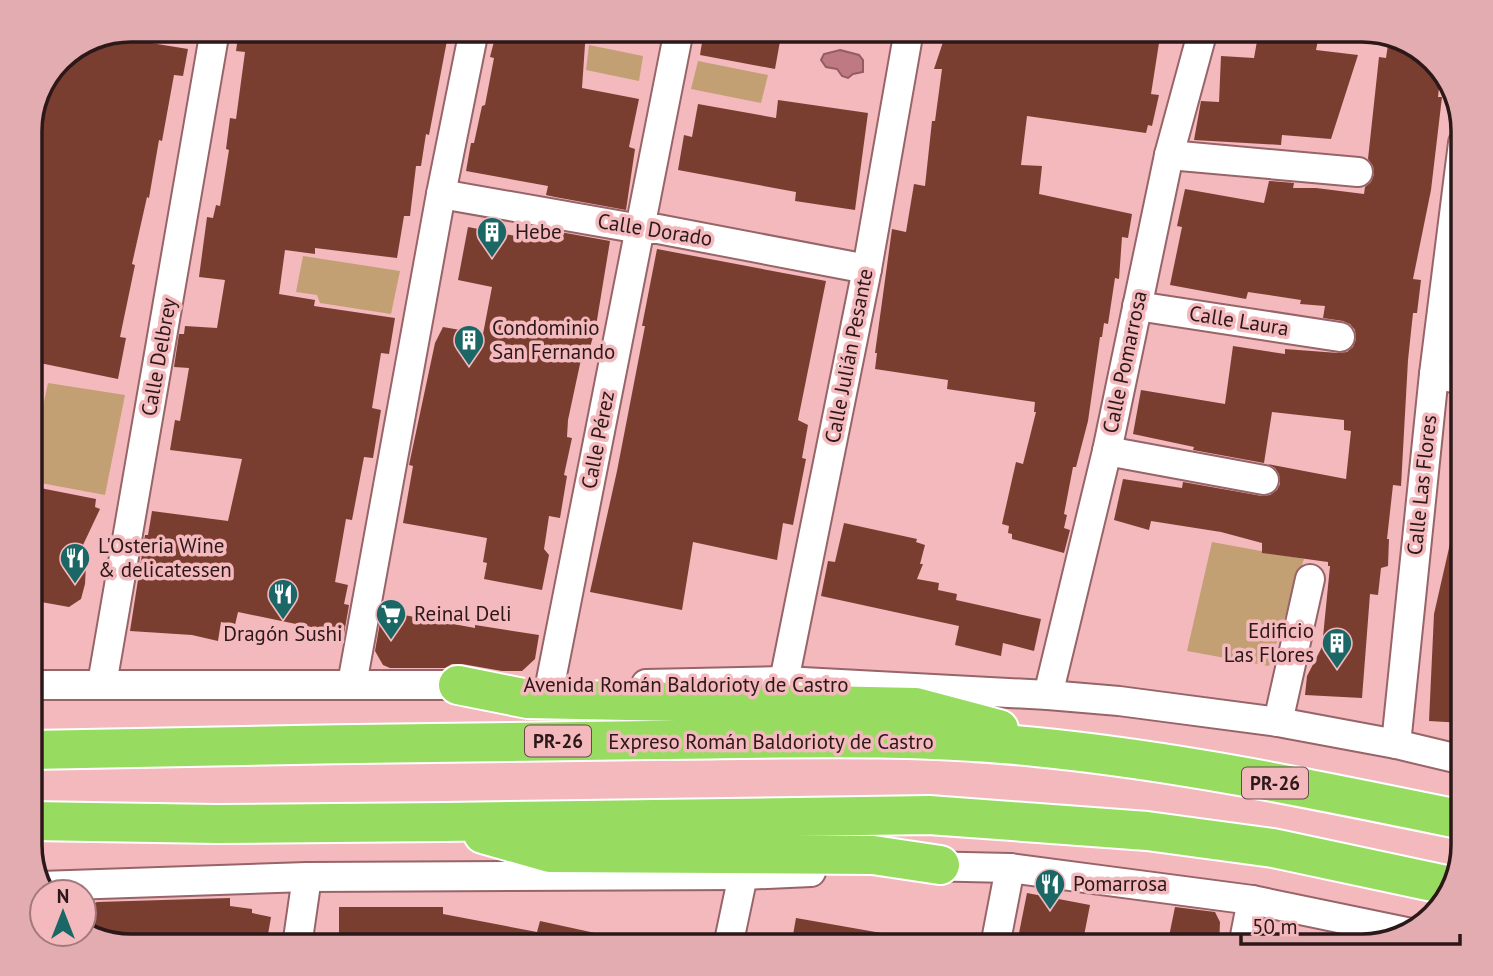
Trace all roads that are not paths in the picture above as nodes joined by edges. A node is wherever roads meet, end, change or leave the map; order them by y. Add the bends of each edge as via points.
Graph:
1 (213, 42) edge
2 (472, 42) edge
3 (678, 42) edge
4 (907, 42) edge
5 (1200, 42) edge
6 (1169, 155) junction
7 (1357, 172) dead end
8 (441, 194) junction
9 (640, 229) junction
10 (1451, 239) edge
11 (867, 269) junction
12 (1137, 306) junction
13 (1340, 337) dead end
14 (1434, 374) junction
15 (1451, 378) edge
16 (1107, 451) junction
17 (1264, 480) dead end
18 (1310, 579) dead end
19 (785, 681) junction
20 (102, 684) junction
21 (352, 684) junction
22 (42, 685) edge
23 (458, 685) junction
24 (550, 685) junction
25 (1048, 695) junction
26 (1278, 722) junction
27 (1396, 744) junction
28 (42, 751) edge
29 (1085, 753) junction
30 (1451, 757) edge
31 (1451, 818) edge
32 (42, 821) edge
33 (444, 822) junction
34 (940, 865) junction
35 (1010, 868) junction
36 (743, 875) junction
37 (307, 877) junction
38 (1441, 884) edge
39 (98, 886) edge
40 (1252, 900) junction
41 (1375, 932) edge
42 (299, 934) edge
43 (731, 934) edge
44 (997, 934) edge
45 (1245, 934) edge

1 - 20 street, Calle Delbrey
2 - 8 street
3 - 9 street, Calle Pérez
4 - 11 street, Calle Julián Pesante
5 - 6 street, Calle Pomarrosa
6 - 7 street
6 - 12 street, Calle Pomarrosa
8 - 9 street, Calle Dorado
8 - 21 street
9 - 11 street, Calle Dorado
9 - 24 street, Calle Pérez
10 - 14 street, Calle Las Flores
11 - 19 street, Calle Julián Pesante
12 - 13 street, Calle Laura
12 - 16 street, Calle Pomarrosa
14 - 15 street
14 - 27 street, Calle Las Flores
16 - 17 street
16 - 25 street, Calle Pomarrosa
18 - 26 street
19 - 24 street, Avenida Román Baldorioty de Castro
19 - 25 street, Avenida Román Baldorioty de Castro
20 - 21 street, Avenida Román Baldorioty de Castro
20 - 22 street, Avenida Román Baldorioty de Castro
21 - 23 street, Avenida Román Baldorioty de Castro
23 - 24 street, Avenida Román Baldorioty de Castro
23 - 29 highway via 528,698 916,707
25 - 26 street, Avenida Román Baldorioty de Castro
26 - 27 street, Avenida Román Baldorioty de Castro
27 - 30 street, Avenida Román Baldorioty de Castro
28 - 29 highway, Expreso Román Baldorioty de Castro / PR-26 via 879,739
29 - 31 highway, Expreso Román Baldorioty de Castro / PR-26 via 1202,769
32 - 33 highway
33 - 34 highway via 550,853 873,855
33 - 38 highway via 929,815 1146,831 1273,849
34 - 35 street
34 - 36 street
35 - 40 street
35 - 44 street
36 - 37 street
36 - 43 street
37 - 39 street
37 - 42 street
40 - 41 street
40 - 45 street

